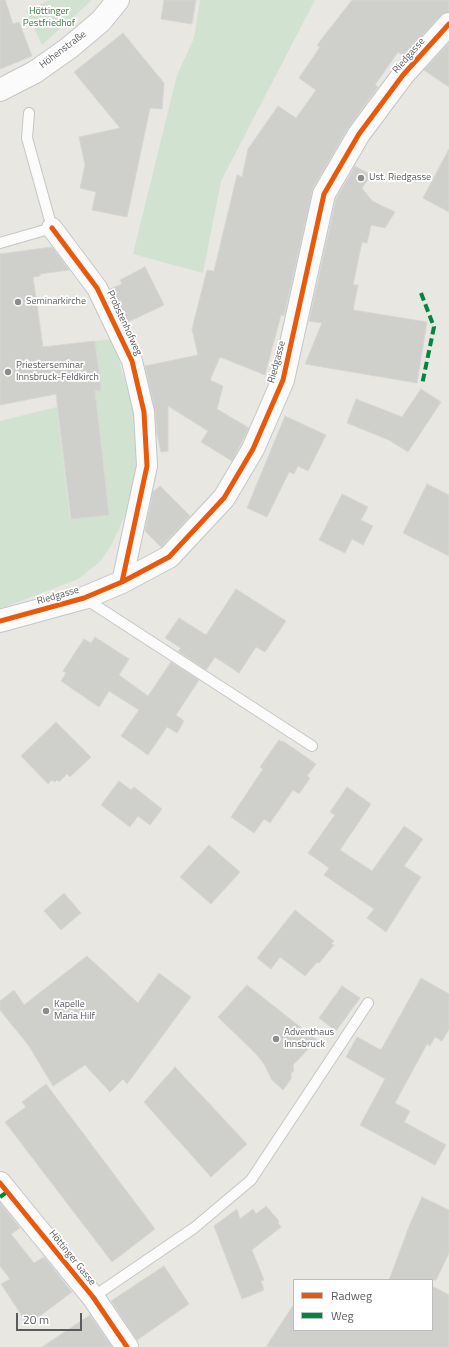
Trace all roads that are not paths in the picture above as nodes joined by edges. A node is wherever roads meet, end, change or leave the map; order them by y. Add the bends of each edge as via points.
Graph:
1 (118, 0) edge
2 (449, 24) edge
3 (0, 90) edge
4 (29, 113) dead end
5 (52, 228) junction
6 (0, 243) edge
7 (122, 582) junction
8 (84, 598) junction
9 (0, 621) edge
10 (312, 746) dead end
11 (368, 1003) dead end
12 (0, 1183) edge
13 (93, 1297) junction
14 (127, 1347) edge

1 - 3 street, Höhenstraße via 101,21 68,48 35,72
2 - 7 street, Riedgasse via 403,76 359,134 324,194 283,380 253,449 224,498 169,557
4 - 5 lane via 27,138
5 - 6 lane
5 - 7 street, Probstenhofweg via 97,288 132,361 144,412 147,466
7 - 8 street, Riedgasse
8 - 9 street, Riedgasse
8 - 10 lane
11 - 13 lane via 251,1180 194,1228
12 - 13 street, Höttinger Gasse
13 - 14 street, Höttinger Gasse

